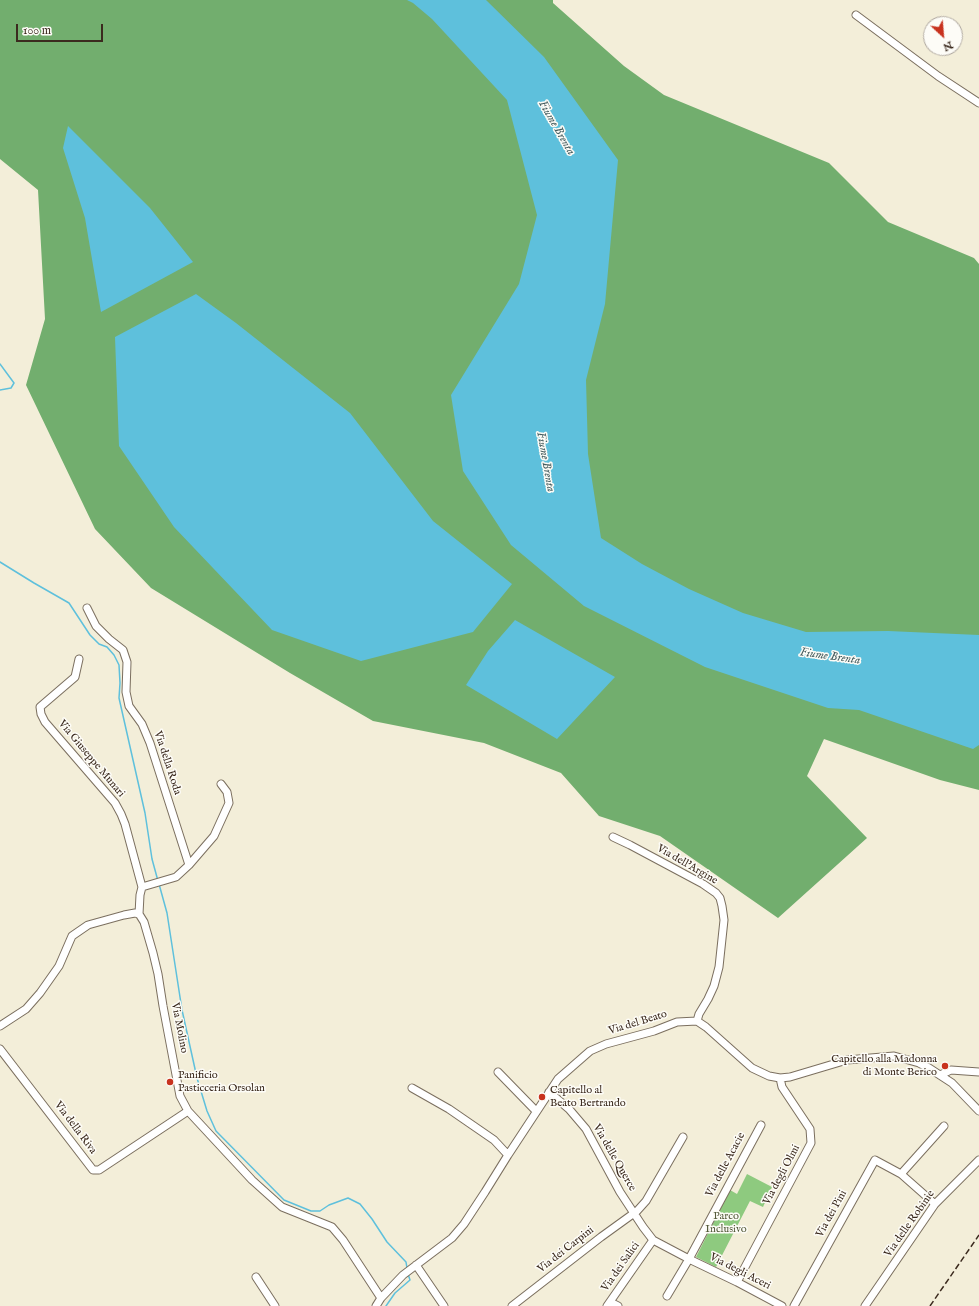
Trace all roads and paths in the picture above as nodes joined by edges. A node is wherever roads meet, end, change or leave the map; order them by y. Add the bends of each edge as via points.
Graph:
1 (856, 15) dead end
2 (979, 103) edge
3 (86, 608) dead end
4 (79, 659) dead end
5 (221, 784) dead end
6 (613, 837) dead end
7 (189, 865) junction
8 (142, 887) junction
9 (139, 914) junction
10 (697, 1021) junction
11 (0, 1026) edge
12 (0, 1049) edge
13 (498, 1072) dead end
14 (979, 1072) edge
15 (940, 1075) junction
16 (780, 1078) junction
17 (412, 1088) dead end
18 (549, 1092) junction
19 (188, 1111) junction
20 (536, 1111) junction
21 (979, 1111) edge
22 (761, 1125) dead end
23 (944, 1126) dead end
24 (683, 1137) dead end
25 (508, 1155) junction
26 (979, 1160) edge
27 (900, 1174) junction
28 (935, 1204) junction
29 (634, 1213) junction
30 (654, 1240) junction
31 (689, 1259) junction
32 (414, 1267) junction
33 (256, 1277) dead end
34 (737, 1282) junction
35 (667, 1296) dead end
36 (381, 1298) junction
37 (608, 1304) edge
38 (275, 1306) edge
39 (376, 1306) edge
40 (444, 1306) edge
41 (512, 1306) edge
42 (618, 1306) edge
43 (782, 1306) edge
44 (794, 1306) edge
45 (865, 1306) edge

1 - 2 street
3 - 7 street, Via della Roda via 96,626 123,650 127,662 128,706 142,724 150,743
4 - 8 street, Via Giuseppe Munari via 75,677 40,707 41,714 45,722 115,803 125,824
5 - 7 street via 227,792 229,803 214,836
6 - 10 street, Via dell'Argine via 703,884 720,898 724,920 719,967 714,986
7 - 8 street via 176,877
8 - 9 street
9 - 11 street via 124,915 88,925 72,936 59,966 40,993 26,1009
9 - 19 street, Via Molino via 144,922 153,953 180,1096
10 - 16 street via 752,1068
10 - 18 street, Via del Beato via 677,1022 590,1051 558,1079
12 - 19 street, Via della Riva via 94,1170 99,1170
13 - 20 street
14 - 15 street via 951,1070
15 - 16 street via 919,1063 894,1056 847,1060
15 - 21 street via 952,1083
16 - 34 street, Via degli Olmi via 782,1087 810,1129 811,1143
17 - 25 street via 449,1109 494,1140
18 - 20 street, Via del Beato
18 - 29 street, Via delle Querce via 569,1109 586,1129
19 - 36 street, Via Molino via 252,1180 282,1207 332,1227
20 - 25 street, Via del Beato
22 - 31 street, Via delle Acacie
23 - 27 street
24 - 29 street, Via dei Carpini via 646,1201
25 - 32 street, Via del Beato via 452,1238
26 - 28 street, Via delle Robinie
27 - 28 street, Via dei Pini
27 - 44 street, Via dei Pini via 875,1160
28 - 45 street, Via delle Robinie
29 - 30 street, Via delle Querce
29 - 41 street, Via dei Carpini
30 - 31 street, Via degli Aceri
30 - 37 street, Via dei Salici
31 - 34 street, Via degli Aceri
31 - 35 street
32 - 36 street, Via del Beato via 403,1274
32 - 40 street
33 - 38 street
34 - 43 street, Via degli Aceri
36 - 39 street, Via del Beato
37 - 42 street

